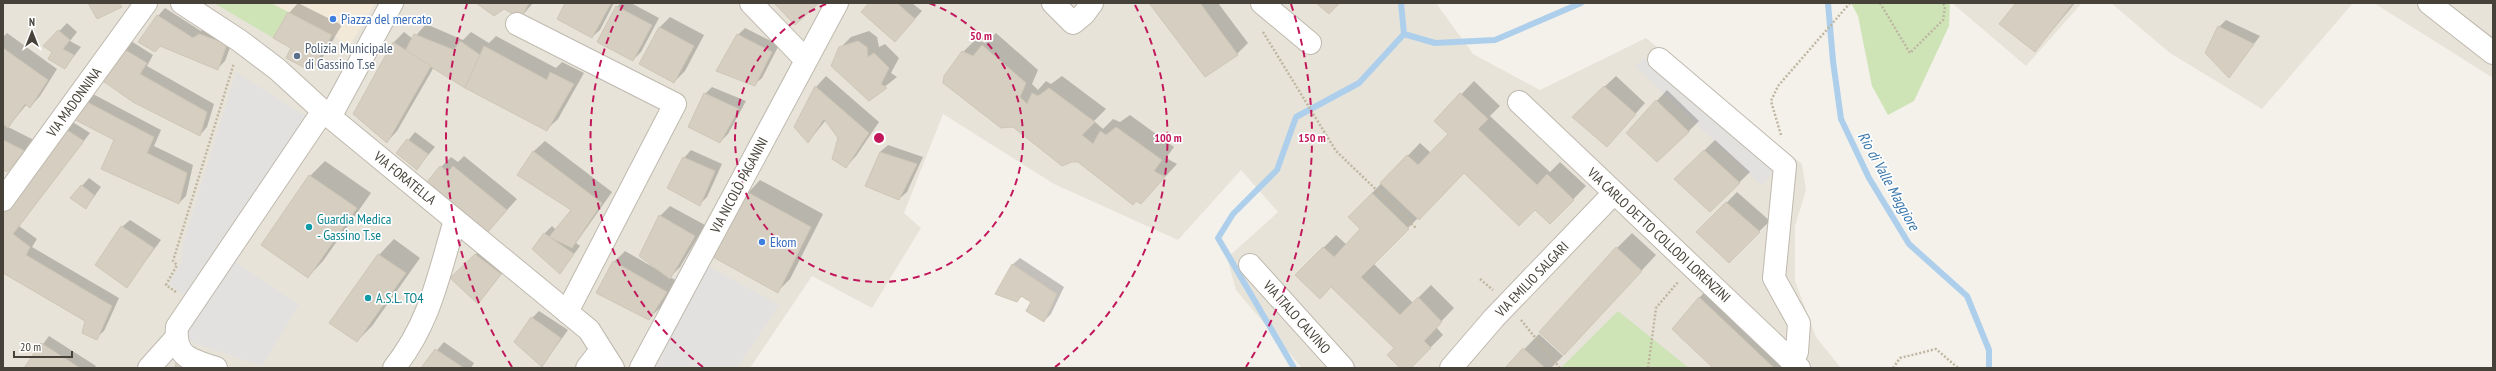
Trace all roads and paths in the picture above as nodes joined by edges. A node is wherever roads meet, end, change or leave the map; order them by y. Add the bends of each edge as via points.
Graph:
1 (146, 3) edge
2 (182, 3) edge
3 (392, 3) edge
4 (751, 3) edge
5 (837, 3) edge
6 (1053, 3) edge
7 (1092, 3) edge
8 (1262, 3) edge
9 (1850, 3) edge
10 (1880, 3) edge
11 (1943, 3) edge
12 (2429, 3) edge
13 (517, 24) dead end
14 (1262, 30) dead end
15 (240, 41) junction
16 (1310, 43) dead end
17 (2493, 53) edge
18 (1659, 59) dead end
19 (806, 60) junction
20 (1519, 102) dead end
21 (326, 114) junction
22 (1782, 142) dead end
23 (1614, 193) junction
24 (3, 200) edge
25 (455, 220) junction
26 (1416, 228) dead end
27 (1250, 265) dead end
28 (1691, 266) junction
29 (193, 303) junction
30 (567, 312) junction
31 (175, 339) junction
32 (602, 350) junction
33 (1796, 365) edge
34 (149, 368) edge
35 (216, 368) edge
36 (394, 368) edge
37 (587, 368) edge
38 (613, 368) edge
39 (641, 368) edge
40 (1343, 368) edge
41 (1452, 368) edge
42 (1648, 368) edge
43 (1893, 368) edge
44 (1958, 368) edge

1 - 24 street, VIA MADONNINA
2 - 15 street, VIA FORATELLA
3 - 21 street
4 - 19 street
5 - 19 street, VIA NICOLÒ PAGANINI
6 - 7 street via 1073,23
8 - 16 street
9 - 22 path via 1778,86 1771,101
10 - 11 path via 1910,53 1943,20
12 - 17 street
13 - 30 street via 675,104
14 - 26 path via 1336,151
15 - 21 street, VIA FORATELLA via 277,69
15 - 29 path via 173,261 177,265 166,285
18 - 33 street via 1785,166 1774,278 1799,322
19 - 39 street, VIA NICOLÒ PAGANINI
20 - 23 street, VIA CARLO DETTO COLLODI LORENZINI
21 - 25 street, VIA FORATELLA
21 - 29 street
23 - 28 street, VIA CARLO DETTO COLLODI LORENZINI
23 - 41 street, VIA EMILIO SALGARI via 1494,318
25 - 30 street, VIA FORATELLA
25 - 36 street via 426,316 408,350
27 - 40 street, VIA ITALO CALVINO
28 - 33 street, VIA CARLO DETTO COLLODI LORENZINI
28 - 42 path via 1656,308
29 - 31 street via 176,327
30 - 32 street, VIA FORATELLA via 589,330
31 - 34 street
31 - 35 street via 179,350 188,358
32 - 37 street
32 - 38 street, VIA FORATELLA
43 - 44 path via 1900,358 1936,349

